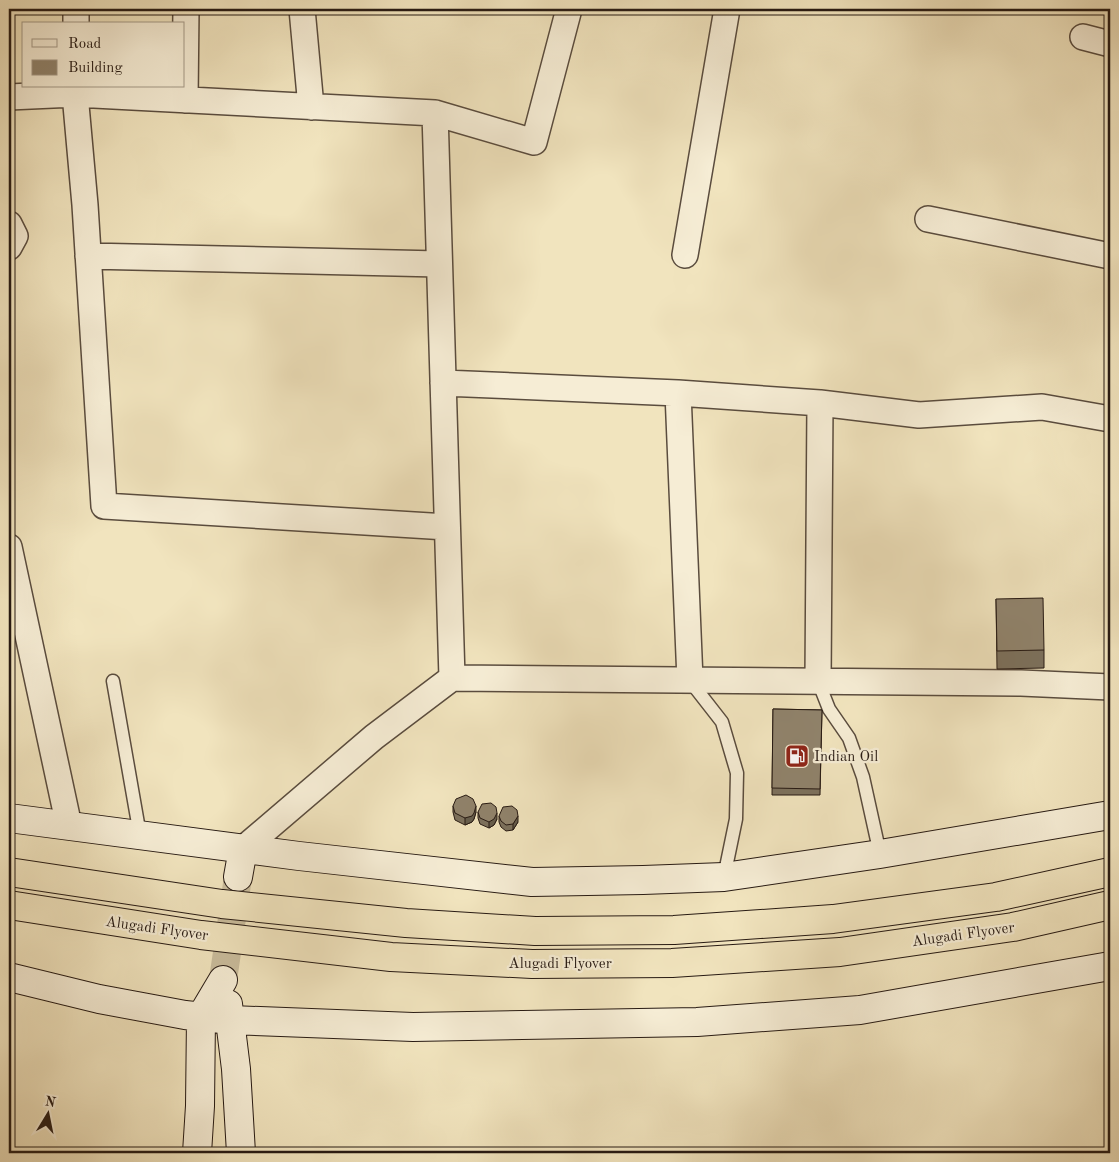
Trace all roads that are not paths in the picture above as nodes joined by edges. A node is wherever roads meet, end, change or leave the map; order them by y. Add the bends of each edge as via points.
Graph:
1 (76, 9) edge
2 (186, 9) edge
3 (302, 9) edge
4 (569, 9) edge
5 (727, 9) edge
6 (76, 22) edge
7 (1083, 37) dead end
8 (1110, 44) edge
9 (75, 90) edge
10 (9, 97) edge
11 (185, 100) junction
12 (311, 107) junction
13 (435, 113) junction
14 (928, 219) dead end
15 (9, 224) edge
16 (9, 246) edge
17 (685, 255) dead end
18 (88, 256) junction
19 (1110, 256) edge
20 (439, 264) junction
21 (443, 383) junction
22 (678, 393) junction
23 (820, 403) junction
24 (1110, 419) edge
25 (447, 527) junction
26 (9, 547) edge
27 (452, 678) junction
28 (690, 680) junction
29 (113, 681) dead end
30 (818, 681) junction
31 (1110, 687) edge
32 (1110, 815) edge
33 (9, 818) edge
34 (70, 826) junction
35 (140, 835) junction
36 (243, 849) junction
37 (880, 854) junction
38 (9, 872) edge
39 (1110, 872) edge
40 (724, 876) junction
41 (238, 878) tunnel mouth
42 (9, 905) edge
43 (1110, 905) edge
44 (1110, 966) edge
45 (9, 978) edge
46 (202, 1017) junction
47 (231, 1020) junction
48 (197, 1153) edge
49 (241, 1153) edge

1 - 6 street
2 - 11 street
3 - 12 street
4 - 13 street via 534,142
5 - 17 street
7 - 8 street
9 - 10 street
9 - 11 street
9 - 18 street
11 - 12 street
12 - 13 street
13 - 20 street
14 - 19 street
15 - 16 street via 15,236
18 - 20 street
18 - 25 street via 104,506
20 - 21 street
21 - 22 street
21 - 25 street
22 - 23 street
22 - 28 street
23 - 24 street via 918,414 1042,407
23 - 30 street
25 - 27 street
26 - 34 street
27 - 28 street
27 - 36 street via 374,737
28 - 30 street
28 - 40 lane via 722,722 737,773 736,819
29 - 35 lane
30 - 31 street
30 - 37 lane via 828,709 849,738 863,777
32 - 37 street
33 - 34 street
34 - 35 street
35 - 36 street
36 - 40 street via 532,882
36 - 41 street
37 - 40 street
38 - 39 highway, bridge via 222,904 406,923 536,931 674,930 833,919 996,897
42 - 43 highway, Alugadi Flyover, bridge via 201,935 391,957 532,964 672,963 840,952 1013,927
44 - 47 street via 860,1010 697,1022 413,1028
45 - 46 street via 100,999
46 - 47 street
46 - 47 street via 223,980
46 - 48 street
47 - 49 street

